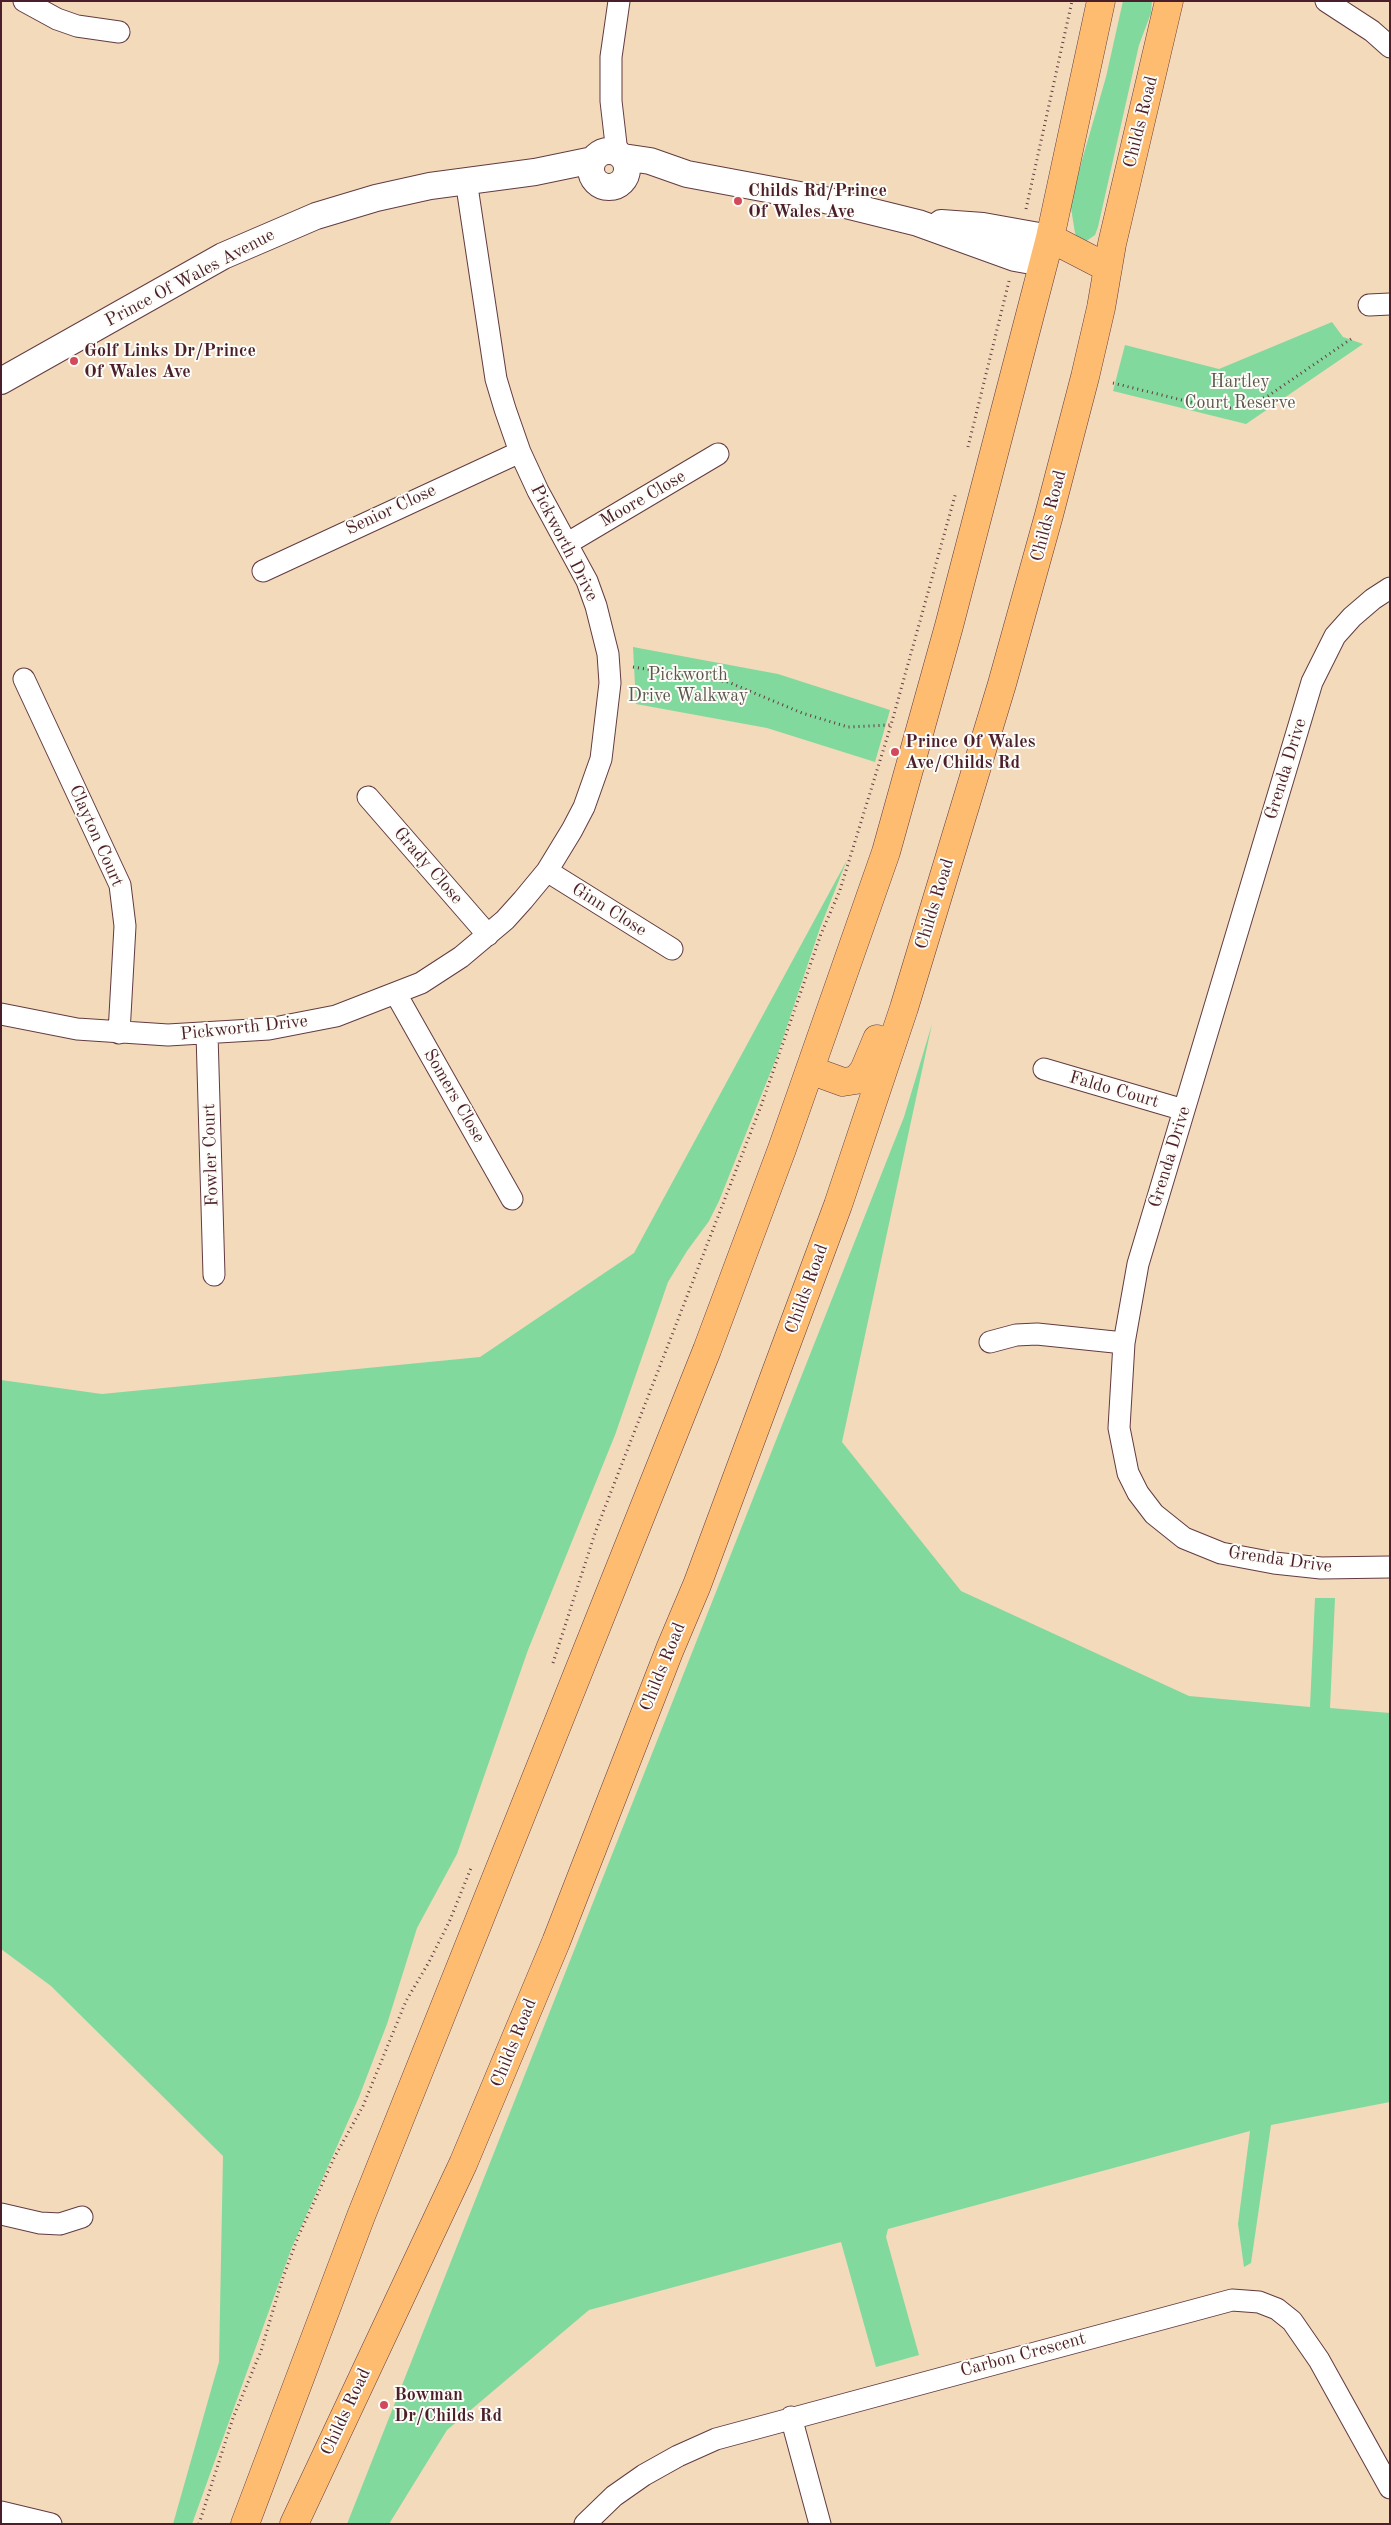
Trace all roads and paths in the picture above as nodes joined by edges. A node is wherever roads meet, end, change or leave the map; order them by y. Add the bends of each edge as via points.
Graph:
1 (24, 1) edge
2 (619, 1) edge
3 (1072, 1) edge
4 (1101, 1) edge
5 (1169, 1) edge
6 (1326, 1) edge
7 (119, 32) dead end
8 (1390, 48) edge
9 (609, 164) junction
10 (466, 180) junction
11 (1026, 209) dead end
12 (918, 223) junction
13 (1047, 251) junction
14 (1015, 258) junction
15 (1108, 268) junction
16 (1350, 339) dead end
17 (1, 381) edge
18 (1113, 383) dead end
19 (520, 452) junction
20 (718, 454) dead end
21 (966, 454) dead end
22 (959, 482) dead end
23 (568, 543) junction
24 (263, 571) dead end
25 (1390, 588) edge
26 (633, 668) dead end
27 (24, 679) dead end
28 (891, 725) junction
29 (973, 780) junction
30 (368, 797) dead end
31 (547, 871) junction
32 (488, 935) junction
33 (672, 949) dead end
34 (396, 994) junction
35 (1, 1014) edge
36 (119, 1033) junction
37 (207, 1034) junction
38 (1044, 1069) dead end
39 (810, 1070) junction
40 (1184, 1110) junction
41 (512, 1199) dead end
42 (214, 1275) dead end
43 (990, 1342) dead end
44 (1124, 1343) junction
45 (1390, 1567) edge
46 (552, 1668) dead end
47 (472, 1866) dead end
48 (1, 2214) edge
49 (82, 2217) dead end
50 (791, 2417) junction
51 (1390, 2488) edge
52 (1, 2512) edge
53 (51, 2524) edge
54 (199, 2524) edge
55 (245, 2524) edge
56 (294, 2524) edge
57 (585, 2524) edge
58 (820, 2524) edge

1 - 7 street via 77,26
2 - 9 street via 611,57
3 - 11 path
4 - 13 main road
5 - 15 main road, Childs Road
6 - 8 street via 1372,31
9 - 10 street, Prince Of Wales Avenue
9 - 12 street, Prince Of Wales Avenue via 650,161 687,174 812,197
10 - 17 street, Prince Of Wales Avenue via 376,198 268,235 167,286
10 - 19 street, Pickworth Drive via 496,379
12 - 13 street, Prince Of Wales Avenue via 959,223 1021,231
12 - 14 street, Prince Of Wales Avenue
13 - 14 street, Prince Of Wales Avenue
13 - 15 main road, Prince Of Wales Avenue
13 - 39 main road via 886,852
14 - 21 path
15 - 29 main road, Childs Road via 1085,377 1049,516
16 - 18 path via 1268,396 1237,408 1214,408
19 - 23 street, Pickworth Drive
19 - 24 street, Senior Close
20 - 23 street, Moore Close
22 - 28 path
23 - 31 street, Pickworth Drive via 596,606 608,654 610,683 607,726 594,781 572,830
25 - 40 street, Grenda Drive via 1359,611 1335,636 1312,682
26 - 28 path via 728,682 802,713 848,727
27 - 36 street, Clayton Court via 120,885 125,926
28 - 46 path via 840,890 821,934 758,1115 595,1533
29 - 39 main road via 942,846 864,1070 856,1080 843,1082
29 - 56 main road, Childs Road via 904,1008 838,1205 697,1585 490,2100
30 - 32 street, Grady Close
31 - 32 street, Pickworth Drive
31 - 33 street, Ginn Close
32 - 34 street, Pickworth Drive via 442,970
34 - 37 street, Pickworth Drive via 310,1022
34 - 41 street, Somers Close
35 - 36 street, Pickworth Drive
36 - 37 street, Pickworth Drive
37 - 42 street, Fowler Court
38 - 40 street, Faldo Court
39 - 55 main road via 707,1350 361,2216
40 - 44 street, Grenda Drive via 1138,1264
43 - 44 street via 1016,1335 1037,1334
44 - 45 street, Grenda Drive via 1119,1428 1123,1454 1138,1493 1167,1526 1202,1546 1247,1559 1321,1568
47 - 54 path via 446,1929 406,2001 363,2106 334,2158 298,2237
48 - 49 street via 60,2224
50 - 51 street, Carbon Crescent via 1214,2304 1232,2300 1252,2301 1277,2309 1304,2336
50 - 57 street, Carbon Crescent via 716,2439 678,2456 614,2496
50 - 58 street
52 - 53 street

